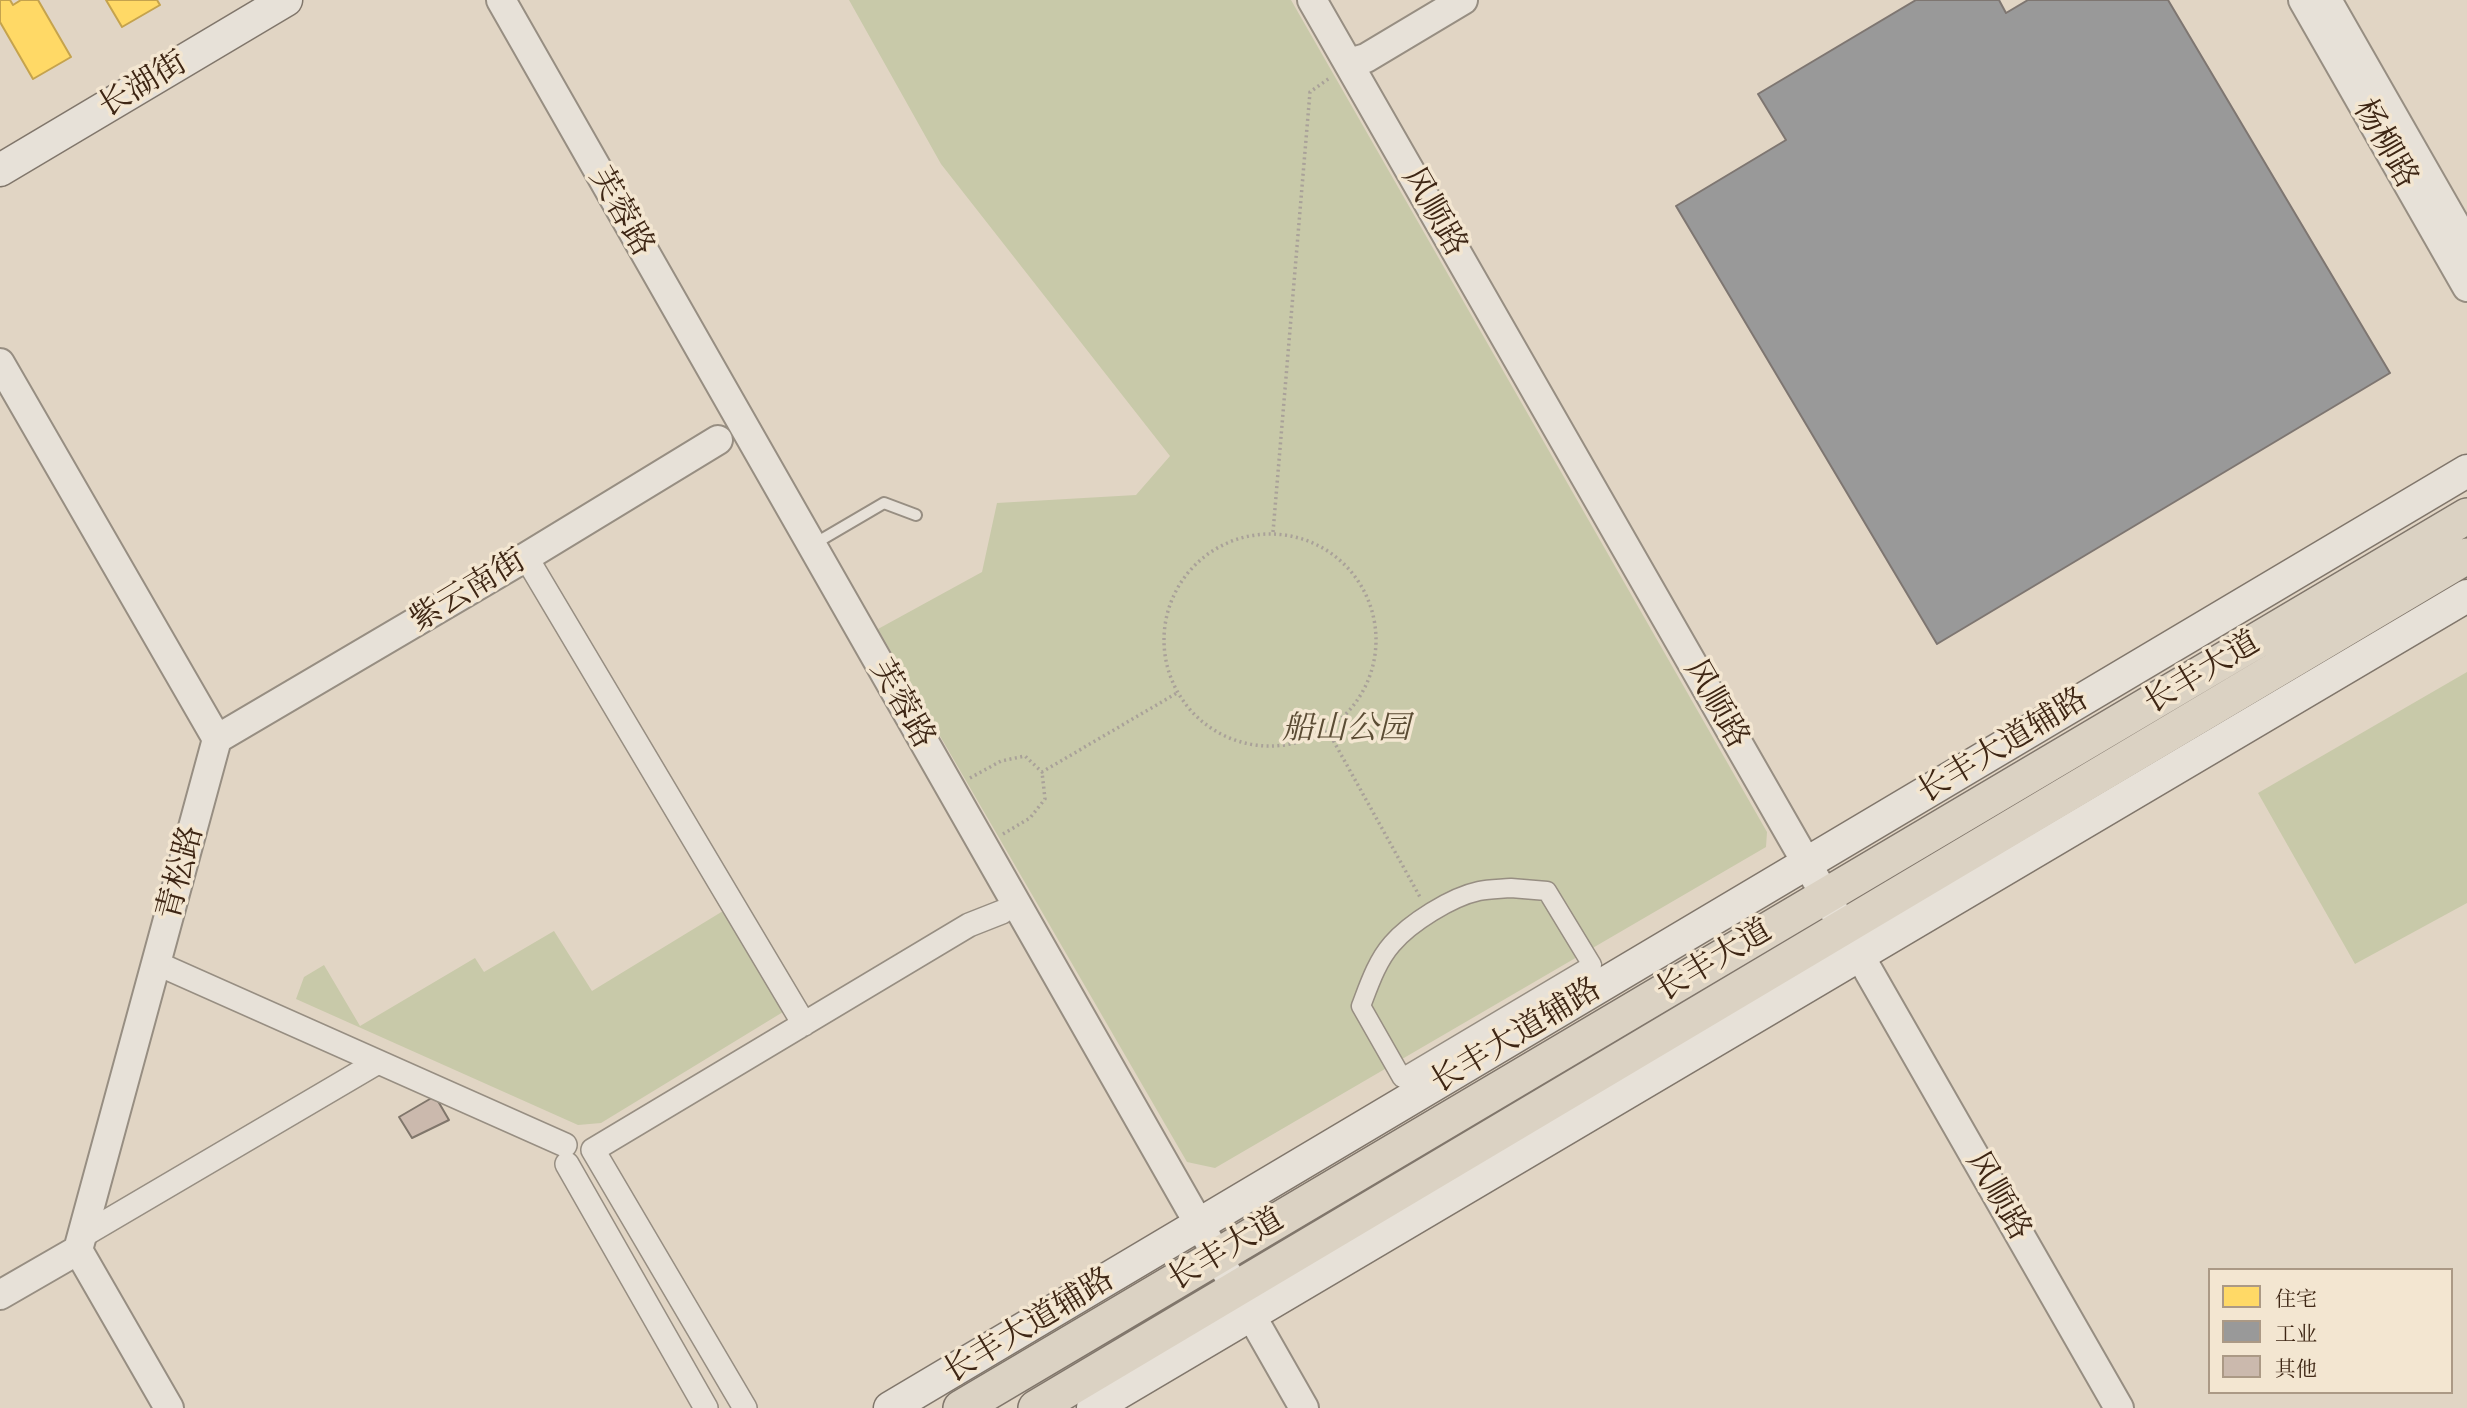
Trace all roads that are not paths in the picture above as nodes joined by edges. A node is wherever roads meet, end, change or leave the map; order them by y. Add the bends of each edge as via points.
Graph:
1 (260, 0) edge
2 (286, 0) edge
3 (483, 0) edge
4 (500, 0) edge
5 (1312, 0) edge
6 (1333, 0) edge
7 (1446, 0) edge
8 (1463, 0) edge
9 (2303, 0) edge
10 (2327, 0) edge
11 (1359, 57) junction
12 (0, 154) edge
13 (0, 170) edge
14 (2467, 245) edge
15 (2467, 287) edge
16 (0, 363) edge
17 (718, 440) dead end
18 (2467, 471) edge
19 (916, 515) dead end
20 (2467, 516) edge
21 (812, 545) junction
22 (2467, 556) edge
23 (526, 557) junction
24 (2467, 596) edge
25 (218, 739) junction
26 (1814, 859) junction
27 (1832, 891) junction
28 (999, 906) junction
29 (1429, 914) joint
30 (1858, 937) junction
31 (156, 963) junction
32 (804, 1024) junction
33 (377, 1062) junction
34 (593, 1150) junction
35 (566, 1155) junction
36 (1192, 1228) junction
37 (80, 1243) junction
38 (1210, 1259) junction
39 (0, 1295) edge
40 (1237, 1306) junction
41 (169, 1408) edge
42 (706, 1408) edge
43 (745, 1408) edge
44 (890, 1408) edge
45 (961, 1408) edge
46 (1036, 1408) edge
47 (1093, 1408) edge
48 (1286, 1408) edge
49 (1304, 1408) edge
50 (2119, 1408) edge
51 (2136, 1408) edge

1 - 12 main road, 长湖街
2 - 13 main road, 长湖街
3 - 28 street, 芙蓉路
4 - 21 street, 芙蓉路
5 - 11 street, 风顺路
6 - 11 street, 风顺路
7 - 11 street
8 - 11 street
9 - 15 street, 杨柳路
10 - 14 street, 杨柳路
11 - 26 street, 风顺路
16 - 25 street
17 - 23 street, 紫云南街
18 - 26 main road, 长丰大道辅路
19 - 21 lane via 884,503
20 - 27 main road, 长丰大道
21 - 36 street, 芙蓉路
22 - 30 main road, 长丰大道
23 - 25 street, 紫云南街
23 - 32 street
24 - 30 main road
25 - 31 street, 青松路
26 - 27 street, 风顺路
26 - 36 main road, 长丰大道辅路
27 - 30 street, 风顺路
27 - 38 main road, 长丰大道
28 - 32 street
28 - 36 street, 芙蓉路
29 - 29 street via 1477,891 1547,891 1592,965 1402,1078 1361,1006 1391,944
30 - 40 main road, 长丰大道
30 - 50 street, 风顺路
30 - 51 street, 风顺路
31 - 33 street
31 - 37 street, 青松路
32 - 34 street
33 - 35 street
33 - 37 street
34 - 35 street via 592,1160 575,1169
34 - 43 street
35 - 42 street
36 - 38 street, 芙蓉路
36 - 44 main road, 长丰大道辅路
37 - 39 street
37 - 41 street
38 - 40 street, 芙蓉路
38 - 45 main road, 长丰大道
40 - 46 main road, 长丰大道
40 - 47 main road
40 - 48 street, 芙蓉路
40 - 49 street, 芙蓉路

